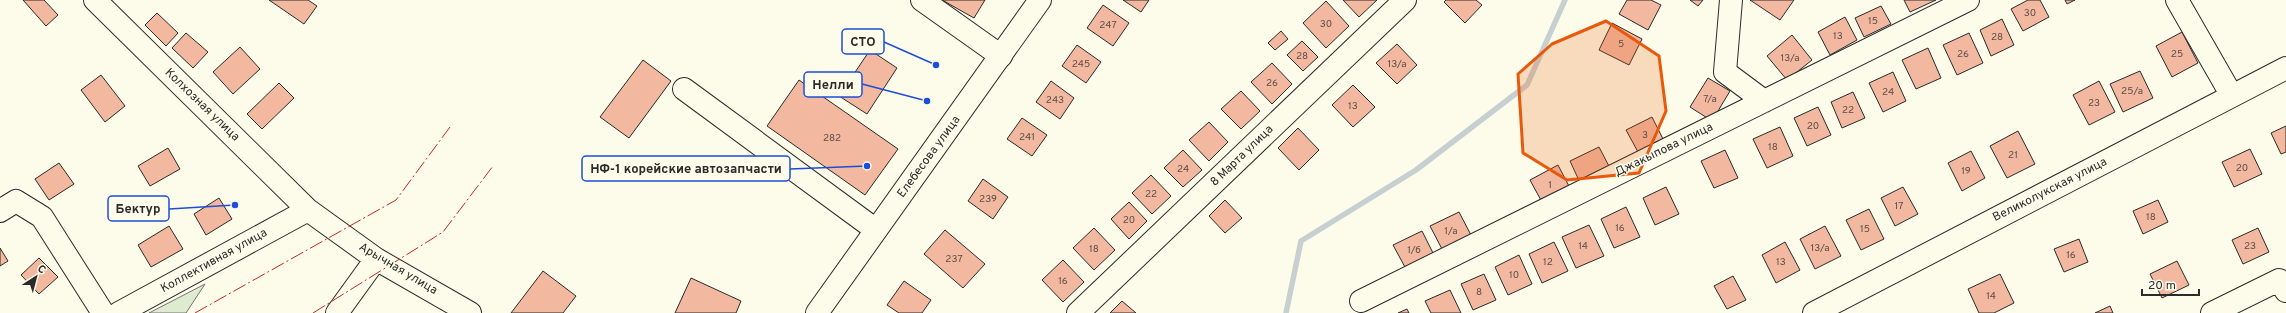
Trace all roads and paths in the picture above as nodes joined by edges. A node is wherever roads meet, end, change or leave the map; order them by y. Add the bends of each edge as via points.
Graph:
1 (922, 0) edge
2 (1040, 0) edge
3 (1405, 0) edge
4 (1731, 0) edge
5 (1968, 0) edge
6 (2177, 0) edge
7 (104, 4) edge
8 (1001, 56) junction
9 (2286, 68) edge
10 (684, 89) dead end
11 (2232, 96) junction
12 (1764, 101) junction
13 (308, 210) junction
14 (0, 211) edge
15 (876, 230) junction
16 (376, 258) junction
17 (2284, 278) edge
18 (1361, 301) dead end
19 (103, 313) edge
20 (119, 313) edge
21 (337, 313) edge
22 (470, 313) edge
23 (817, 313) edge
24 (1078, 313) edge
25 (1814, 313) edge
26 (2212, 313) edge

1 - 8 street
2 - 8 street, Елебесова улица
3 - 24 street, 8 Марта улица
4 - 12 street via 1725,72
5 - 12 street, Джакыпова улица
6 - 11 street
7 - 13 street, Колхозная улица
8 - 15 street, Елебесова улица
9 - 11 street, Великолукская улица
10 - 15 street
11 - 25 street, Великолукская улица
12 - 18 street, Джакыпова улица
13 - 16 street, Арычная улица
13 - 20 street, Коллективная улица
14 - 19 street via 16,201 42,217
15 - 23 street, Елебесова улица
16 - 21 street
16 - 22 street, Арычная улица
17 - 26 street

